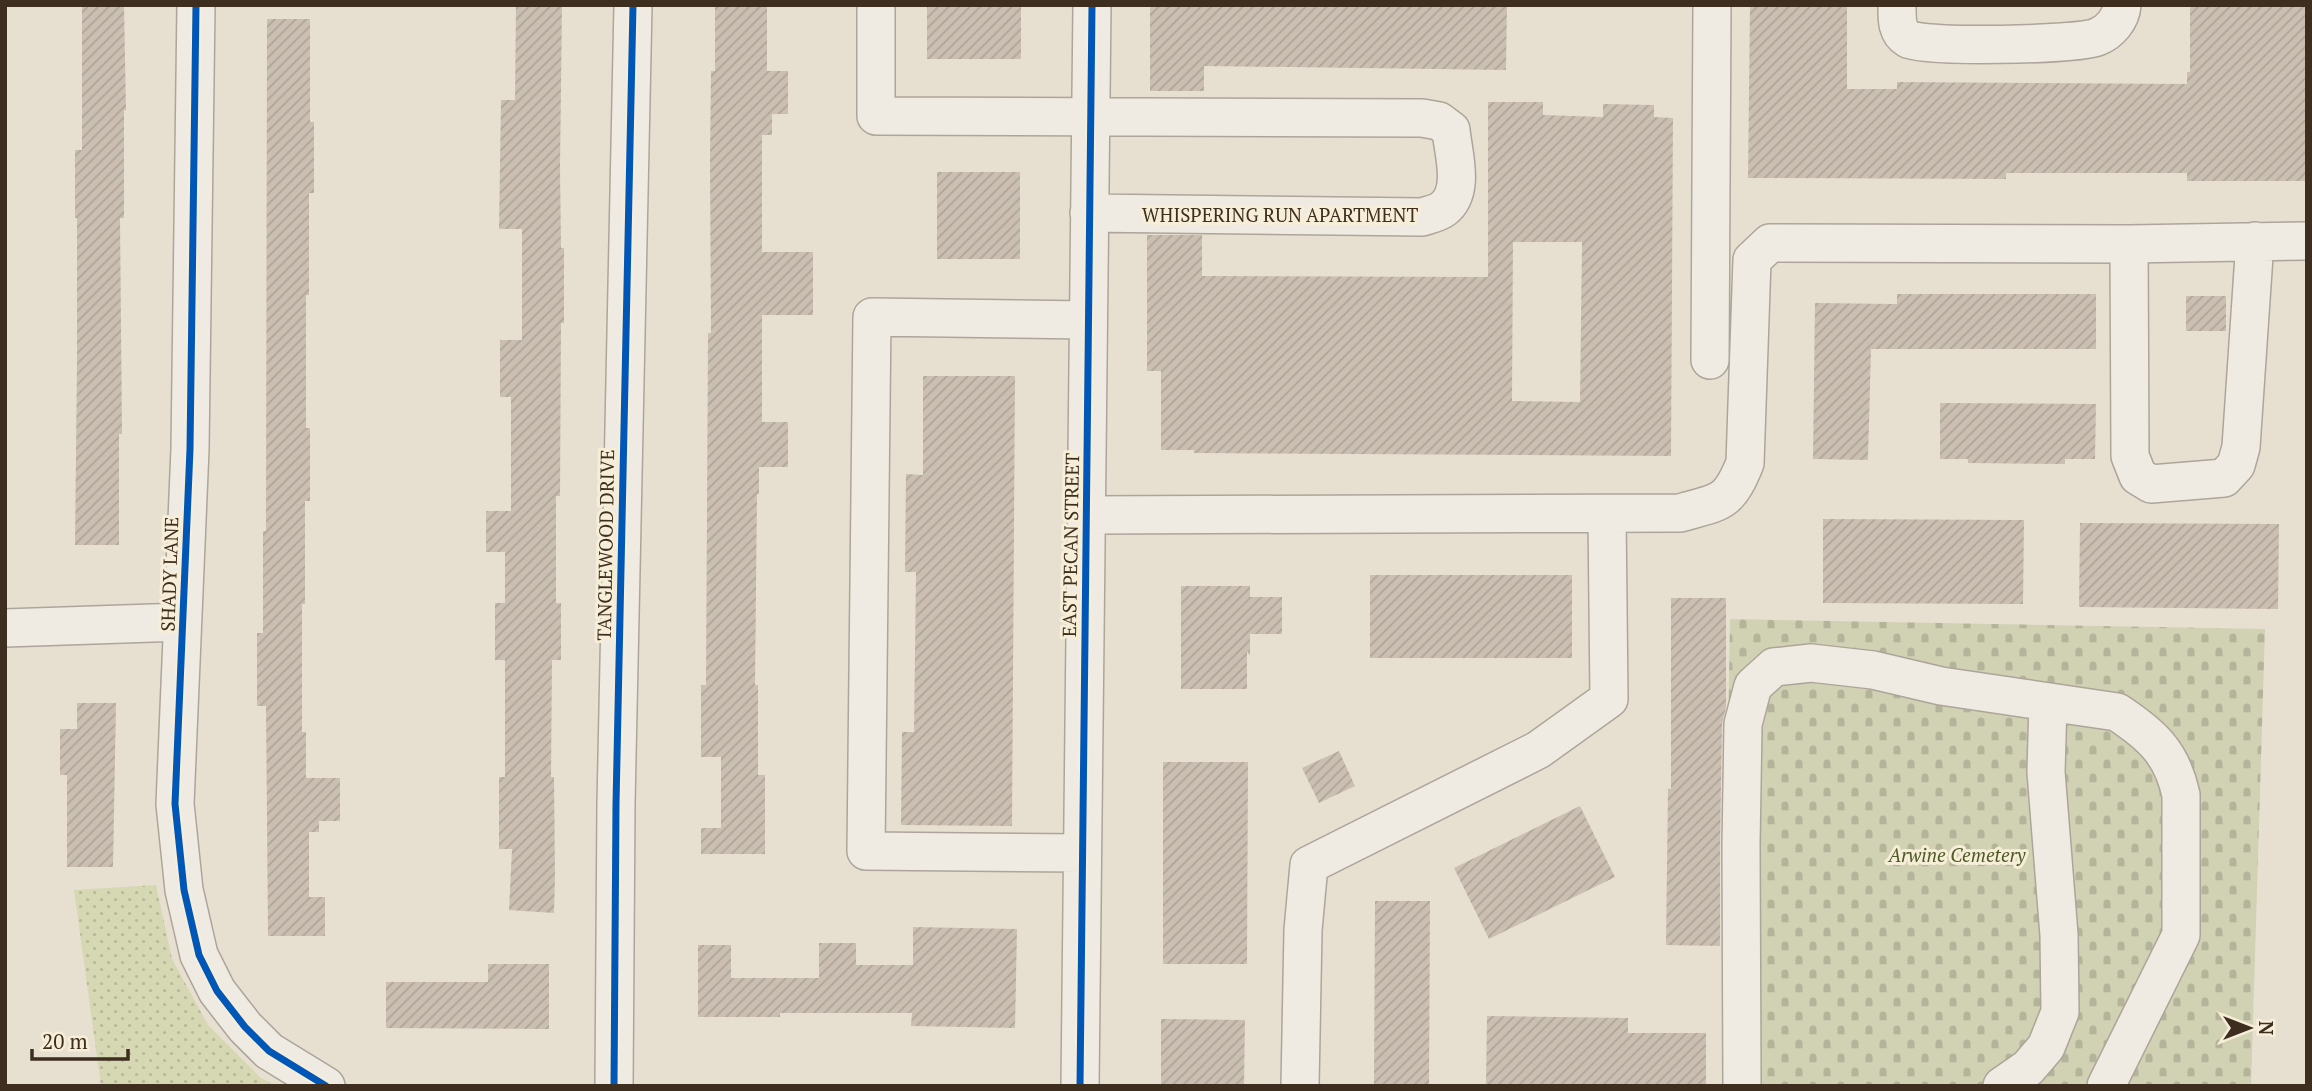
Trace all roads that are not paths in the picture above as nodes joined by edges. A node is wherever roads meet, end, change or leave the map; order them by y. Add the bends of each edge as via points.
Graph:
1 (196, 5) edge
2 (633, 5) edge
3 (876, 5) edge
4 (1092, 5) edge
5 (1712, 5) edge
6 (1897, 5) edge
7 (2122, 5) edge
8 (1090, 116) junction
9 (1089, 212) junction
10 (2255, 241) junction
11 (2307, 241) edge
12 (2129, 244) junction
13 (1088, 320) junction
14 (1710, 360) dead end
15 (1607, 514) junction
16 (1086, 515) junction
17 (182, 622) junction
18 (5, 628) edge
19 (2048, 703) junction
20 (1082, 853) junction
21 (326, 1086) edge
22 (614, 1086) edge
23 (1080, 1086) edge
24 (1300, 1086) edge
25 (1742, 1086) edge
26 (2002, 1086) edge
27 (2106, 1086) edge

1 - 17 street, SHADY LANE via 190,449
2 - 22 street, TANGLEWOOD DRIVE via 615,804
3 - 8 street, WHISPERING RUN APARTMENT via 876,116
4 - 8 street, EAST PECAN STREET
5 - 14 street
6 - 7 street via 1897,23 1910,41 1956,45 2096,38 2113,27
8 - 9 street, EAST PECAN STREET
8 - 9 street, WHISPERING RUN APARTMENT via 1439,121 1451,130 1457,181 1443,209 1422,217
9 - 13 street, EAST PECAN STREET
10 - 11 street
10 - 12 street
10 - 12 street via 2241,447 2236,464 2224,478 2151,484 2138,476 2130,456
12 - 15 street via 1770,243 1752,260 1745,463 1735,488 1720,502 1680,513
13 - 16 street, EAST PECAN STREET
13 - 20 street via 872,317 866,851
15 - 16 street
15 - 24 street via 1609,699 1538,750 1309,865
16 - 20 street, EAST PECAN STREET
17 - 18 street
17 - 21 street, SHADY LANE via 175,804 184,890 199,955 217,992 245,1027 269,1051
19 - 25 street via 1811,663 1774,667 1753,686 1743,724
19 - 26 street via 2046,772 2060,1012 2046,1047 2028,1068
19 - 27 street via 2117,712 2138,726 2167,756 2181,795 2181,935
20 - 23 street, EAST PECAN STREET

